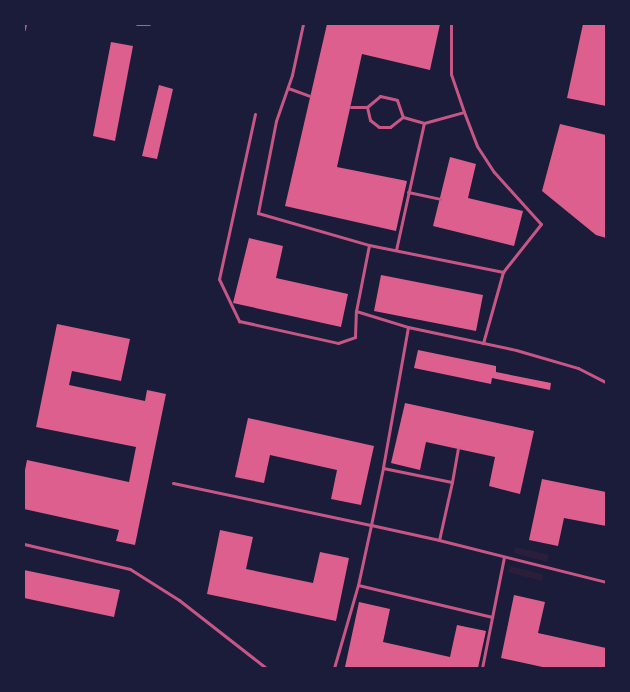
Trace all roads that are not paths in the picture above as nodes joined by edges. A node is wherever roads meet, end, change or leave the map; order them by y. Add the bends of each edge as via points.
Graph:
1 (25, 24) edge
2 (137, 24) edge
3 (149, 24) edge
4 (303, 24) edge
5 (451, 24) edge
6 (24, 29) edge
7 (288, 88) junction
8 (310, 96) dead end
9 (351, 107) dead end
10 (367, 107) junction
11 (464, 112) junction
12 (255, 114) dead end
13 (403, 117) junction
14 (424, 123) junction
15 (408, 192) junction
16 (440, 199) dead end
17 (369, 245) junction
18 (396, 250) junction
19 (503, 272) junction
20 (356, 311) junction
21 (408, 327) junction
22 (483, 343) junction
23 (606, 382) edge
24 (458, 449) dead end
25 (383, 468) junction
26 (452, 482) junction
27 (173, 483) dead end
28 (371, 525) junction
29 (439, 540) junction
30 (24, 544) edge
31 (504, 556) junction
32 (606, 582) edge
33 (358, 585) junction
34 (492, 617) junction
35 (266, 668) edge
36 (334, 668) edge
37 (482, 668) edge

1 - 6 lane
2 - 3 lane
4 - 7 lane
5 - 11 lane via 451,74
7 - 8 lane
7 - 17 lane via 276,121 258,213
9 - 10 lane
10 - 13 lane via 370,120 379,127 390,127
10 - 13 lane via 380,96 397,100
11 - 14 lane
11 - 19 lane via 477,146 494,172 541,224
12 - 20 lane via 219,279 239,321 338,343 355,337
13 - 14 lane
14 - 15 lane
15 - 16 lane
15 - 18 lane
17 - 18 lane
17 - 20 lane
18 - 19 lane
19 - 22 lane
20 - 21 lane
21 - 22 lane
21 - 25 lane
22 - 23 lane via 578,368
24 - 26 lane
25 - 26 lane
25 - 28 lane
26 - 29 lane
27 - 28 lane
28 - 29 lane
28 - 33 lane
29 - 31 lane
30 - 35 lane via 130,569 179,600
31 - 32 lane
31 - 34 lane
33 - 34 lane
33 - 36 lane
34 - 37 lane

